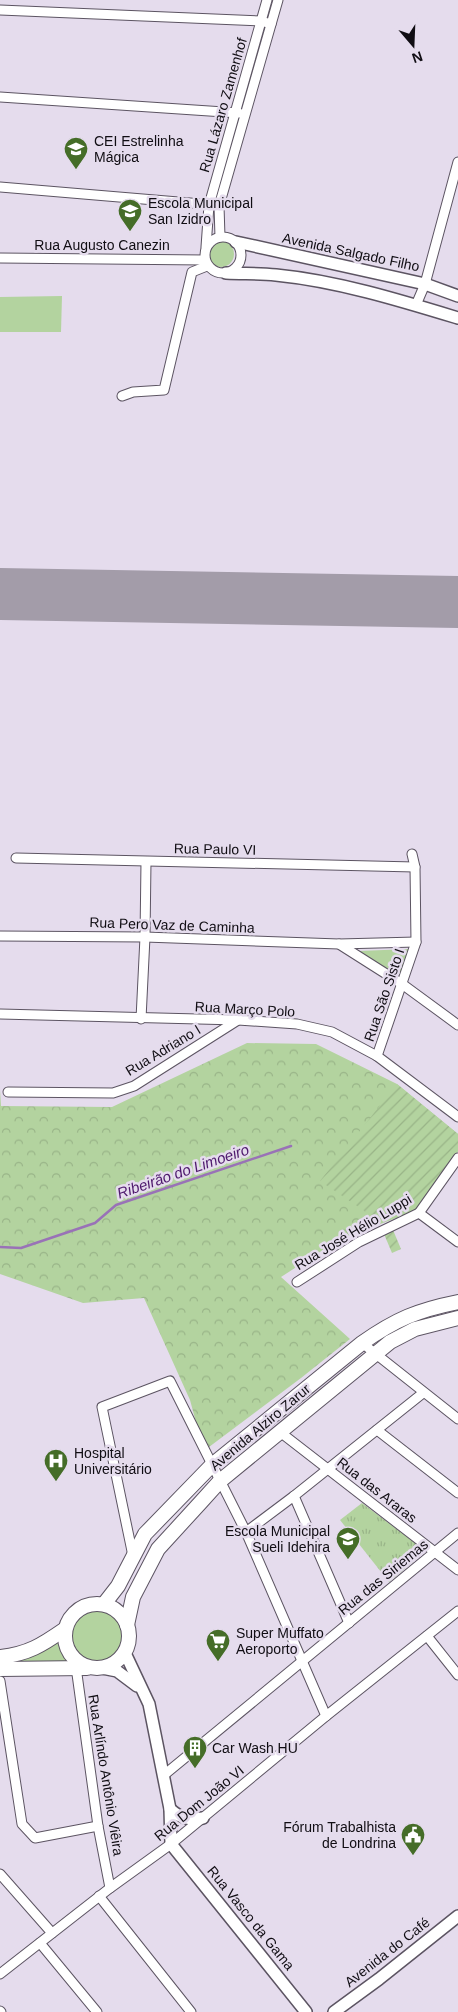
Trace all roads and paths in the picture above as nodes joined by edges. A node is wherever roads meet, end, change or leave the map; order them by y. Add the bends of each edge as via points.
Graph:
1 (267, 0) edge
2 (278, 0) edge
3 (0, 10) edge
4 (260, 21) junction
5 (271, 24) junction
6 (0, 97) edge
7 (240, 114) junction
8 (458, 162) edge
9 (0, 186) edge
10 (209, 205) junction
11 (219, 206) junction
12 (220, 237) junction
13 (236, 242) junction
14 (206, 247) junction
15 (0, 258) edge
16 (206, 263) junction
17 (226, 273) junction
18 (425, 284) junction
19 (458, 296) edge
20 (416, 305) junction
21 (458, 318) edge
22 (122, 396) dead end
23 (412, 854) dead end
24 (16, 858) dead end
25 (146, 862) junction
26 (415, 867) junction
27 (2, 936) edge
28 (145, 937) junction
29 (416, 942) junction
30 (339, 944) junction
31 (402, 984) junction
32 (2, 1014) edge
33 (141, 1019) junction
34 (238, 1020) junction
35 (458, 1025) edge
36 (377, 1056) junction
37 (8, 1092) dead end
38 (458, 1117) edge
39 (458, 1158) edge
40 (419, 1213) junction
41 (458, 1242) edge
42 (297, 1282) dead end
43 (458, 1302) edge
44 (458, 1318) edge
45 (362, 1343) junction
46 (376, 1353) junction
47 (423, 1393) junction
48 (458, 1419) edge
49 (376, 1430) junction
50 (280, 1432) junction
51 (212, 1465) junction
52 (327, 1469) junction
53 (220, 1481) junction
54 (458, 1494) edge
55 (294, 1496) junction
56 (246, 1532) junction
57 (458, 1533) edge
58 (435, 1552) junction
59 (133, 1556) junction
60 (458, 1570) edge
61 (104, 1604) junction
62 (458, 1611) edge
63 (349, 1623) junction
64 (128, 1625) junction
65 (65, 1629) junction
66 (427, 1636) junction
67 (125, 1653) junction
68 (0, 1657) edge
69 (302, 1661) junction
70 (76, 1667) junction
71 (98, 1668) junction
72 (0, 1669) edge
73 (458, 1675) edge
74 (0, 1680) edge
75 (144, 1692) junction
76 (326, 1716) junction
77 (164, 1775) junction
78 (170, 1809) junction
79 (203, 1818) junction
80 (98, 1826) junction
81 (171, 1844) junction
82 (0, 1874) edge
83 (110, 1888) junction
84 (99, 1896) junction
85 (458, 1916) edge
86 (52, 1933) junction
87 (40, 1943) junction
88 (0, 1974) edge
89 (97, 2012) edge
90 (191, 2012) edge
91 (306, 2012) edge
92 (334, 2012) edge

1 - 4 street, Rua Lázaro Zamenhof
2 - 5 street, Rua Lázaro Zamenhof
3 - 4 street
4 - 5 street
4 - 7 street, Rua Lázaro Zamenhof
5 - 7 street, Rua Lázaro Zamenhof
6 - 7 street
7 - 10 street, Rua Lázaro Zamenhof
7 - 11 street, Rua Lázaro Zamenhof
8 - 18 street
9 - 10 street
10 - 11 street
10 - 14 street, Rua Lázaro Zamenhof
11 - 12 street, Rua Lázaro Zamenhof
12 - 13 street
12 - 14 street
13 - 17 street via 241,258 236,268
13 - 18 street, Avenida Salgado Filho
14 - 16 street, Rua Lázaro Zamenhof
15 - 16 street, Rua Augusto Canezin
16 - 17 street via 215,272
16 - 22 street via 192,272 164,390 132,392
17 - 20 street via 276,275 326,283
18 - 19 street, Avenida Salgado Filho
18 - 20 street
20 - 21 street
23 - 26 street, Rua São Sisto I
24 - 25 street, Rua Paulo VI
25 - 26 street, Rua Paulo VI
25 - 28 street
26 - 29 street, Rua São Sisto I
27 - 28 street, Rua Pero Vaz de Caminha
28 - 30 street, Rua Pero Vaz de Caminha
28 - 33 street
29 - 30 street, Rua Pero Vaz de Caminha
29 - 31 street, Rua São Sisto I
30 - 31 street
31 - 35 street
31 - 36 street, Rua São Sisto I
32 - 33 street, Rua Março Polo
33 - 34 street, Rua Março Polo
34 - 36 street, Rua Março Polo via 297,1024 332,1032
34 - 37 street, Rua Adriano I via 134,1086 112,1093
36 - 38 street, Rua Março Polo
39 - 40 street, Rua José Hélio Luppi
40 - 41 street
40 - 42 street, Rua José Hélio Luppi via 359,1242
43 - 45 main road, Avenida Alziro Zarur via 425,1308 387,1326
44 - 46 main road, Avenida Alziro Zarur via 415,1329
45 - 46 street
45 - 51 main road, Avenida Alziro Zarur
46 - 47 street
46 - 50 main road, Avenida Alziro Zarur
47 - 48 street
47 - 49 street
49 - 52 street
49 - 54 street
50 - 52 street, Rua das Araras
50 - 53 main road, Avenida Alziro Zarur
51 - 53 street
51 - 59 main road, Avenida Alziro Zarur via 145,1534
51 - 59 street via 170,1381 102,1407
52 - 55 street
52 - 58 street, Rua das Araras
53 - 56 street
53 - 64 main road, Avenida Alziro Zarur via 158,1549 133,1597
55 - 56 street
55 - 63 street
56 - 69 street
57 - 58 street, Rua das Siriemas
58 - 60 street, Rua das Araras
58 - 63 street, Rua das Siriemas
59 - 61 main road, Avenida Alziro Zarur via 118,1586
61 - 64 main road via 118,1612
61 - 65 main road via 89,1605 75,1612
62 - 66 street, Rua Dom João VI
63 - 69 street, Rua das Siriemas
64 - 67 main road
65 - 68 main road via 32,1650
65 - 71 main road via 66,1645 74,1659
66 - 73 street
66 - 76 street, Rua Dom João VI
67 - 71 main road via 119,1660
67 - 75 street
69 - 76 street
69 - 77 street, Rua das Siriemas
70 - 71 main road
70 - 72 main road
70 - 80 street, Rua Arlíndo Antônio Viêira
71 - 75 street via 117,1670
74 - 80 street via 22,1824 34,1838
75 - 77 street via 150,1704
76 - 79 street, Rua Dom João VI
77 - 78 street
78 - 79 street via 190,1820
78 - 81 street
79 - 81 street, Rua Dom João VI
80 - 83 street, Rua Arlíndo Antônio Viêira
81 - 83 street, Rua Dom João VI
81 - 91 street, Rua Vasco da Gama
82 - 86 street
83 - 84 street, Rua Dom João VI
84 - 86 street, Rua Dom João VI
84 - 90 street
85 - 92 street, Avenida do Café
86 - 87 street, Rua Dom João VI
87 - 88 street, Rua Dom João VI
87 - 89 street

